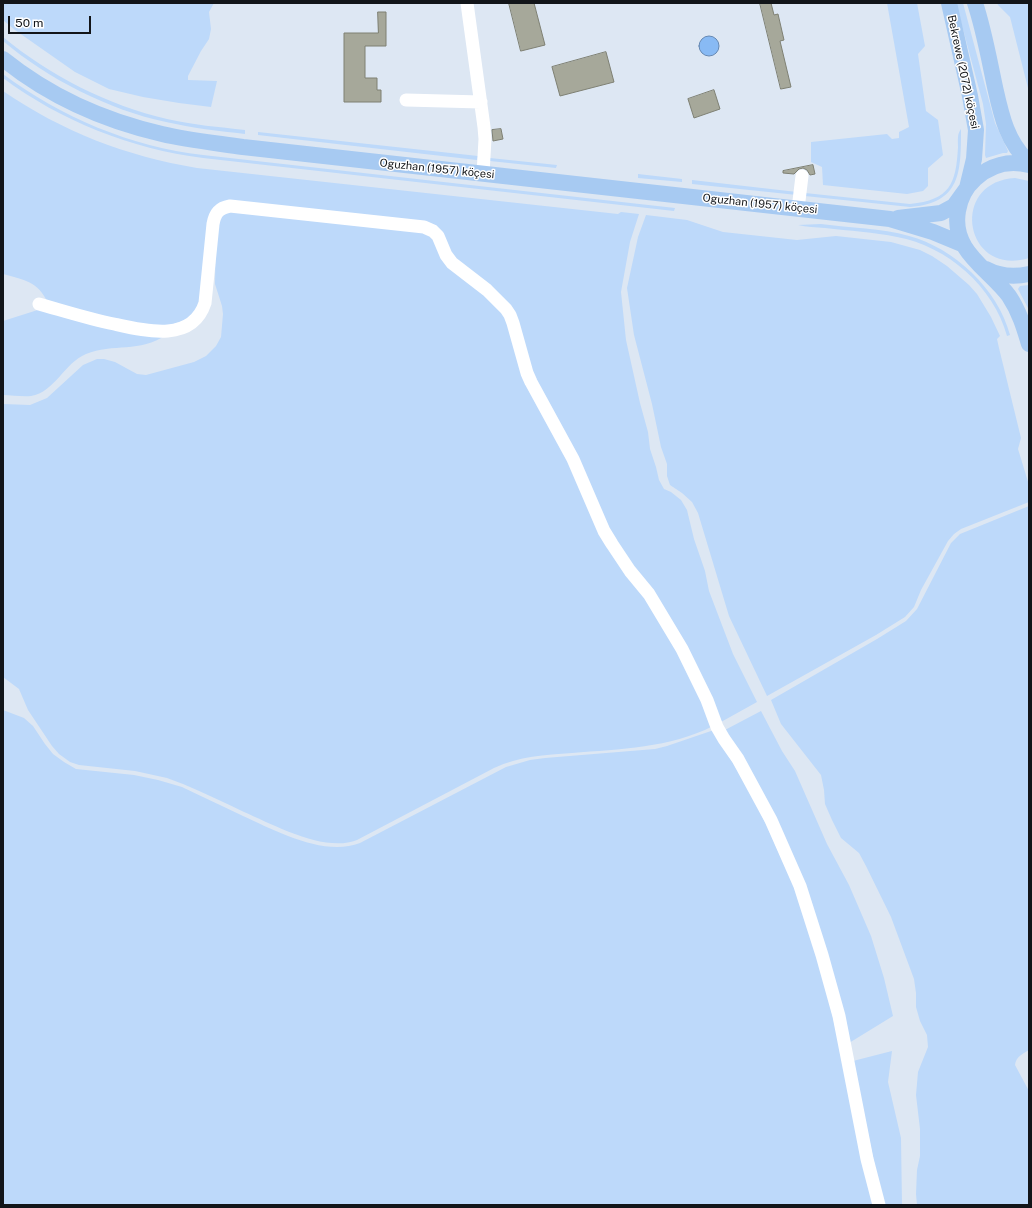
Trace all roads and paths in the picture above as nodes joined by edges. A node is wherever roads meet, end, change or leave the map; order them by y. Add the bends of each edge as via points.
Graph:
1 (467, 3) edge
2 (949, 3) edge
3 (975, 3) edge
4 (3, 59) edge
5 (406, 100) dead end
6 (482, 102) junction
7 (1029, 162) edge
8 (1029, 165) edge
9 (483, 174) junction
10 (802, 176) dead end
11 (967, 188) junction
12 (798, 208) junction
13 (890, 219) junction
14 (962, 244) junction
15 (982, 266) junction
16 (1029, 274) edge
17 (39, 304) dead end
18 (1029, 344) edge
19 (879, 1205) edge

1 - 6 lane
2 - 11 main road, Bekrewe (2072) köçesi via 976,130 974,159
3 - 7 main road via 1000,111 1015,147
4 - 9 main road, Oguzhan (1957) köçesi via 56,94 101,116 162,134 243,147
5 - 6 lane
6 - 9 lane via 485,139
8 - 11 main road, Bekrewe (2072) köçesi via 999,165 981,174
9 - 12 main road, Oguzhan (1957) köçesi
10 - 12 lane
11 - 13 main road, Oguzhan (1957) köçesi via 954,206 941,213
11 - 14 main road, Bekrewe (2072) köçesi via 957,215
12 - 13 main road, Oguzhan (1957) köçesi
13 - 14 main road, Oguzhan (1957) köçesi
14 - 15 main road, Bekrewe (2072) köçesi
15 - 16 main road, Bekrewe (2072) köçesi via 999,274
15 - 18 main road, Bekrewe (2072) köçesi via 998,282 1014,305
17 - 19 lane via 143,330 159,332 188,326 198,318 205,303 215,215 230,206 424,227 438,236 452,263 499,300 510,315 531,382 573,459 604,531 630,571 649,594 682,649 717,727 738,759 771,820 800,886 839,1016 867,1159

